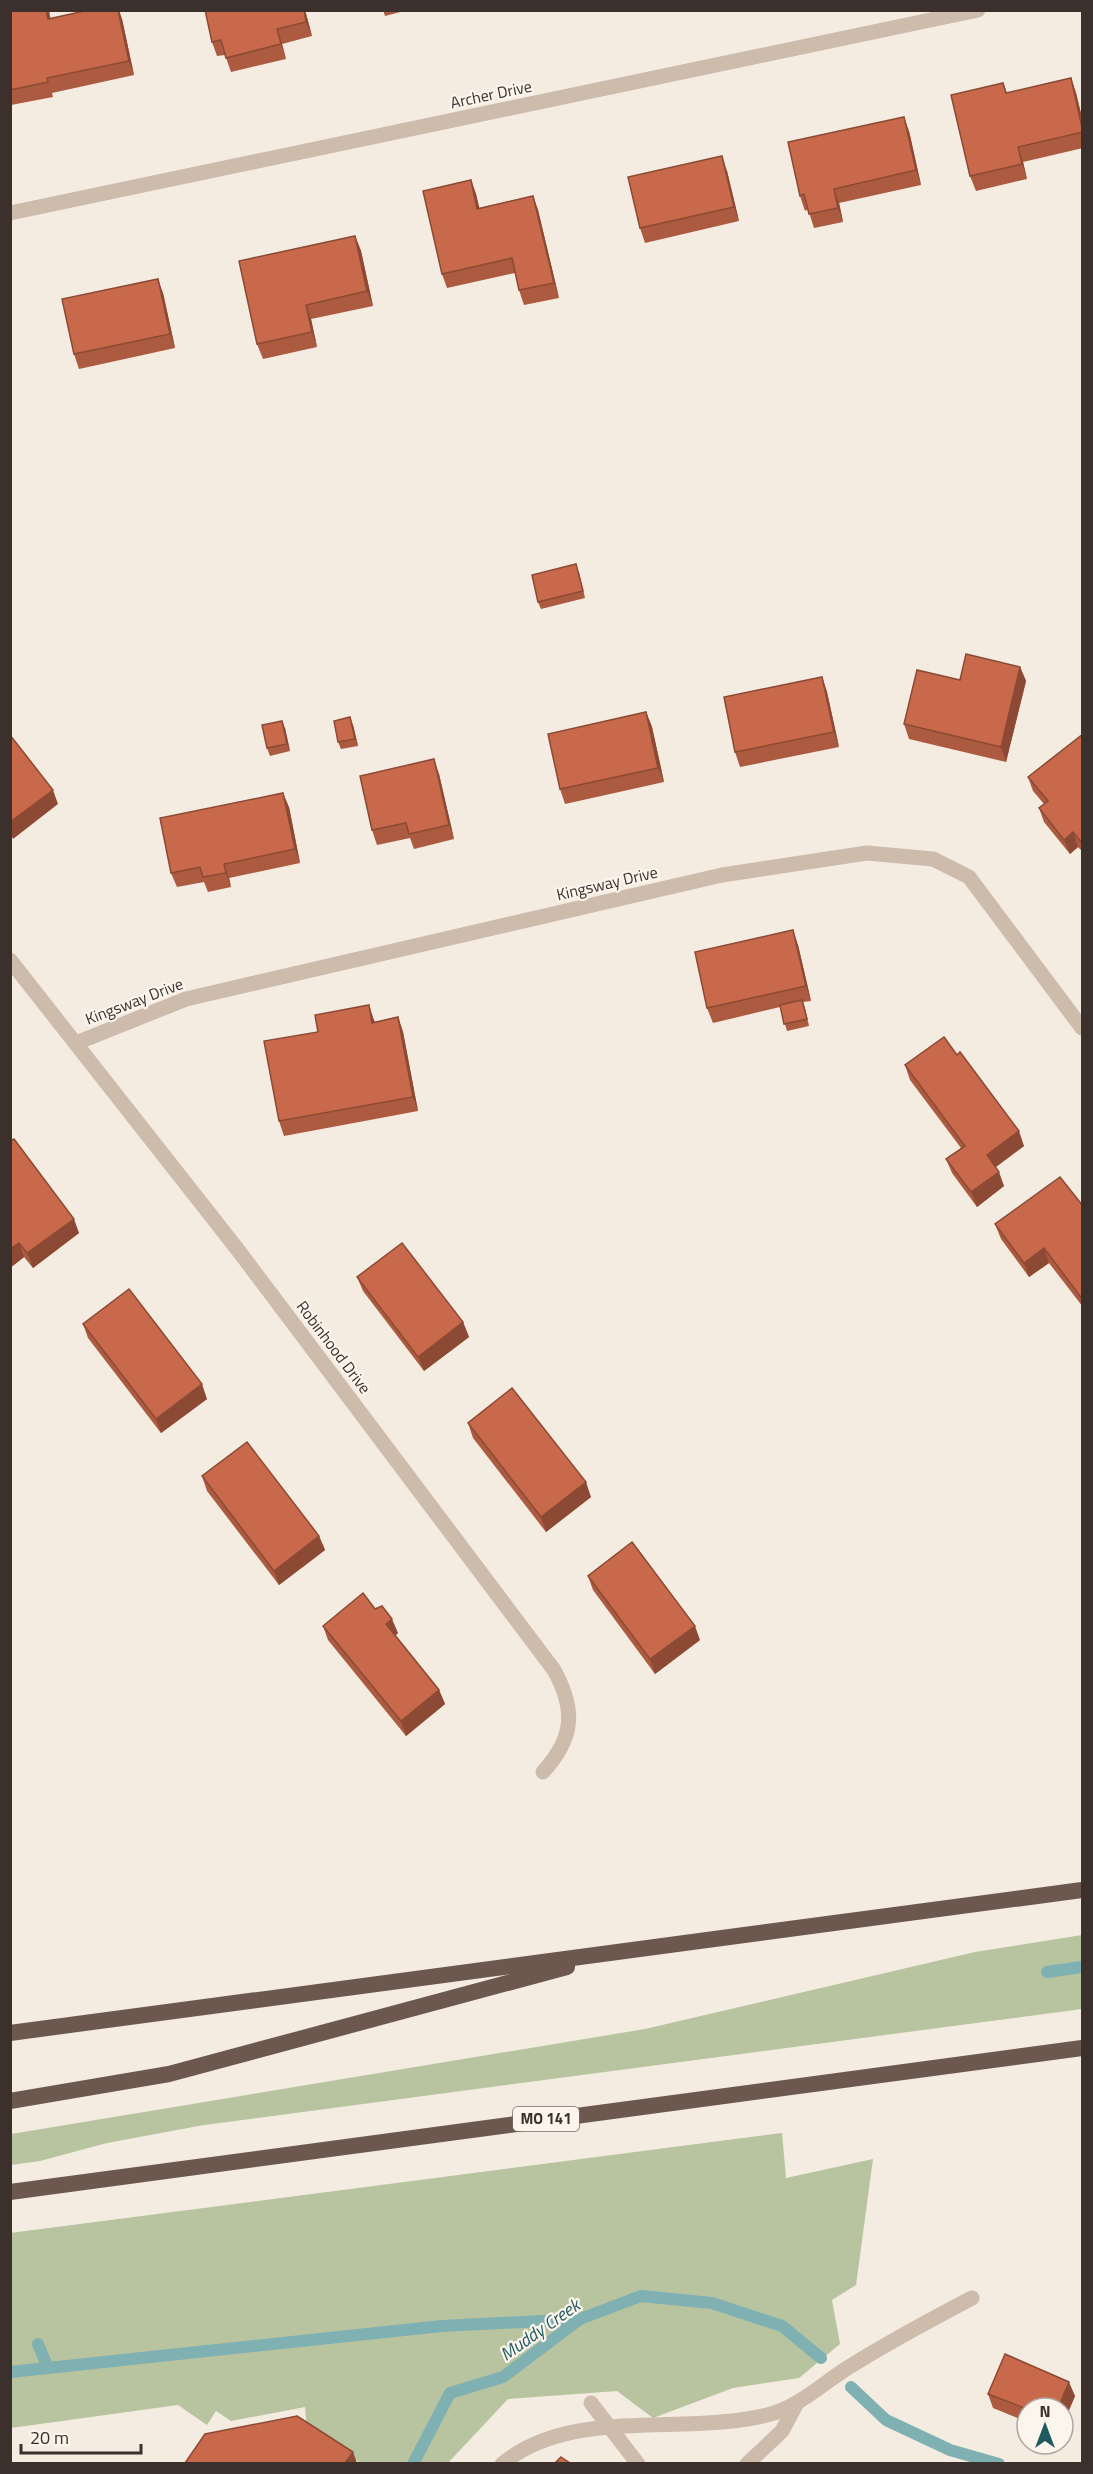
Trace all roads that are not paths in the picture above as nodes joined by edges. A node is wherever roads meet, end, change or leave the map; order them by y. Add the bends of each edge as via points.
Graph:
1 (978, 10) edge
2 (10, 213) edge
3 (10, 960) edge
4 (1083, 1028) edge
5 (76, 1043) junction
6 (543, 1772) dead end
7 (1083, 1890) edge
8 (632, 1950) junction
9 (10, 2033) edge
10 (1083, 2048) edge
11 (10, 2101) edge
12 (10, 2192) edge
13 (972, 2298) dead end
14 (591, 2403) dead end
15 (797, 2403) junction
16 (609, 2427) junction
17 (502, 2463) edge
18 (638, 2463) edge
19 (747, 2463) edge

1 - 2 street, Archer Drive
3 - 5 street, Robinhood Drive
4 - 5 street, Kingsway Drive via 969,877 933,859 867,853 722,875 186,999
5 - 6 street, Robinhood Drive via 238,1250 554,1670 565,1689 568,1726 557,1756
7 - 8 highway
8 - 9 highway
8 - 11 highway via 169,2074
10 - 12 highway, MO 141
13 - 15 street via 901,2334
14 - 16 street
15 - 16 street via 768,2415 721,2421
15 - 19 street via 782,2431
16 - 17 street via 546,2439
16 - 18 street

